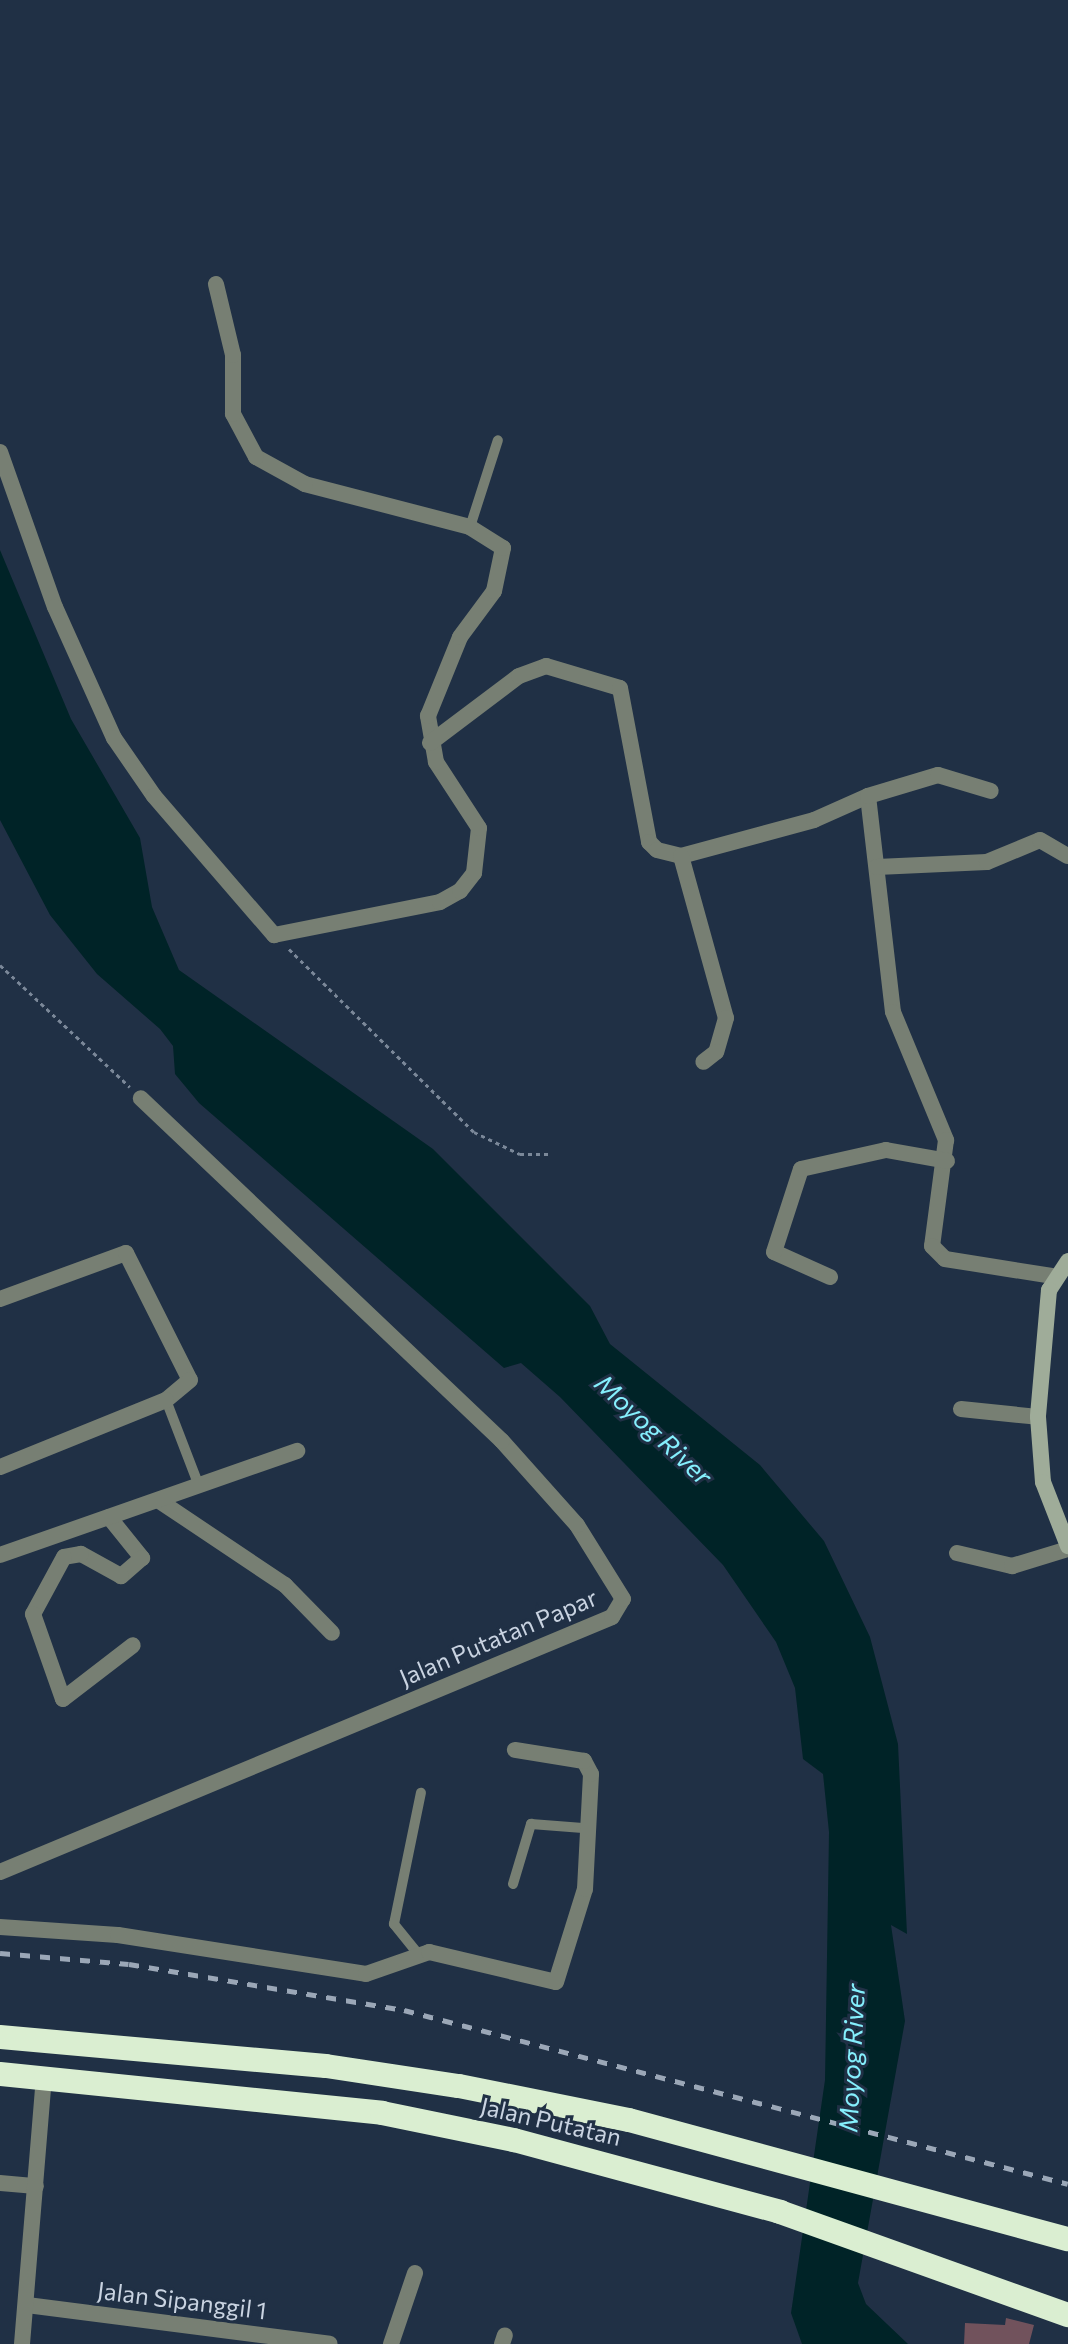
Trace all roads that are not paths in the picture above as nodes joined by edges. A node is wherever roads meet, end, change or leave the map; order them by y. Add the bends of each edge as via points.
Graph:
1 (216, 284) dead end
2 (498, 440) dead end
3 (0, 452) edge
4 (470, 527) junction
5 (430, 743) junction
6 (991, 791) dead end
7 (868, 796) junction
8 (681, 856) junction
9 (1068, 856) edge
10 (877, 867) junction
11 (703, 1062) dead end
12 (141, 1098) road end
13 (947, 1161) junction
14 (1068, 1261) edge
15 (1052, 1276) junction
16 (830, 1277) dead end
17 (0, 1299) edge
18 (166, 1400) junction
19 (961, 1409) dead end
20 (1038, 1417) junction
21 (297, 1451) dead end
22 (0, 1467) edge
23 (199, 1486) junction
24 (158, 1500) junction
25 (109, 1517) junction
26 (1068, 1547) edge
27 (957, 1553) dead end
28 (0, 1555) edge
29 (332, 1633) dead end
30 (133, 1645) dead end
31 (515, 1750) dead end
32 (421, 1793) dead end
33 (583, 1828) junction
34 (0, 1872) edge
35 (513, 1884) dead end
36 (0, 1927) edge
37 (419, 1955) junction
38 (0, 2037) edge
39 (0, 2074) edge
40 (44, 2077) junction
41 (0, 2183) edge
42 (36, 2186) junction
43 (1068, 2239) edge
44 (415, 2273) dead end
45 (27, 2305) junction
46 (1068, 2315) edge
47 (22, 2344) edge
48 (330, 2344) edge
49 (391, 2344) edge

1 - 4 street via 233,355 233,414 256,457 333,493
2 - 4 lane
3 - 5 street via 55,607 114,738 154,796 274,935 440,902 460,891 474,873 479,828
4 - 5 street via 503,548 504,567 436,685
5 - 8 street via 519,676 546,666 607,680 624,704 649,842
6 - 7 street via 938,775
7 - 8 street via 814,820
7 - 10 street
8 - 11 street via 726,1018 716,1052
9 - 10 street via 1040,840 987,862
10 - 13 street via 893,1012 938,1113
12 - 34 street, Jalan Putatan Papar via 502,1441 577,1525 623,1599 612,1617
13 - 15 street via 932,1236 936,1255
13 - 16 street via 872,1151 801,1169 774,1252
14 - 15 street
15 - 20 street
17 - 18 street via 117,1254 134,1258 188,1370 186,1390
18 - 22 street
18 - 23 lane
19 - 20 street
20 - 26 street via 1043,1482
21 - 23 street
23 - 24 street
24 - 25 street
24 - 29 street via 285,1585
25 - 28 street
25 - 30 street via 142,1548 142,1558 121,1576 81,1554 64,1557 35,1604 35,1624 63,1699
26 - 27 street via 1012,1566
31 - 33 street via 589,1766
32 - 37 lane via 394,1924
33 - 35 lane via 531,1824
33 - 37 street via 580,1917 556,1982
36 - 37 street via 118,1935 366,1974
38 - 43 highway, Jalan Putatan via 417,2079 629,2120
39 - 40 highway, Jalan Putatan
40 - 42 street
40 - 46 highway, Jalan Putatan via 382,2113 617,2164 921,2258
41 - 42 street
42 - 45 street
44 - 49 street
45 - 47 street
45 - 48 street, Jalan Sipanggil 1

